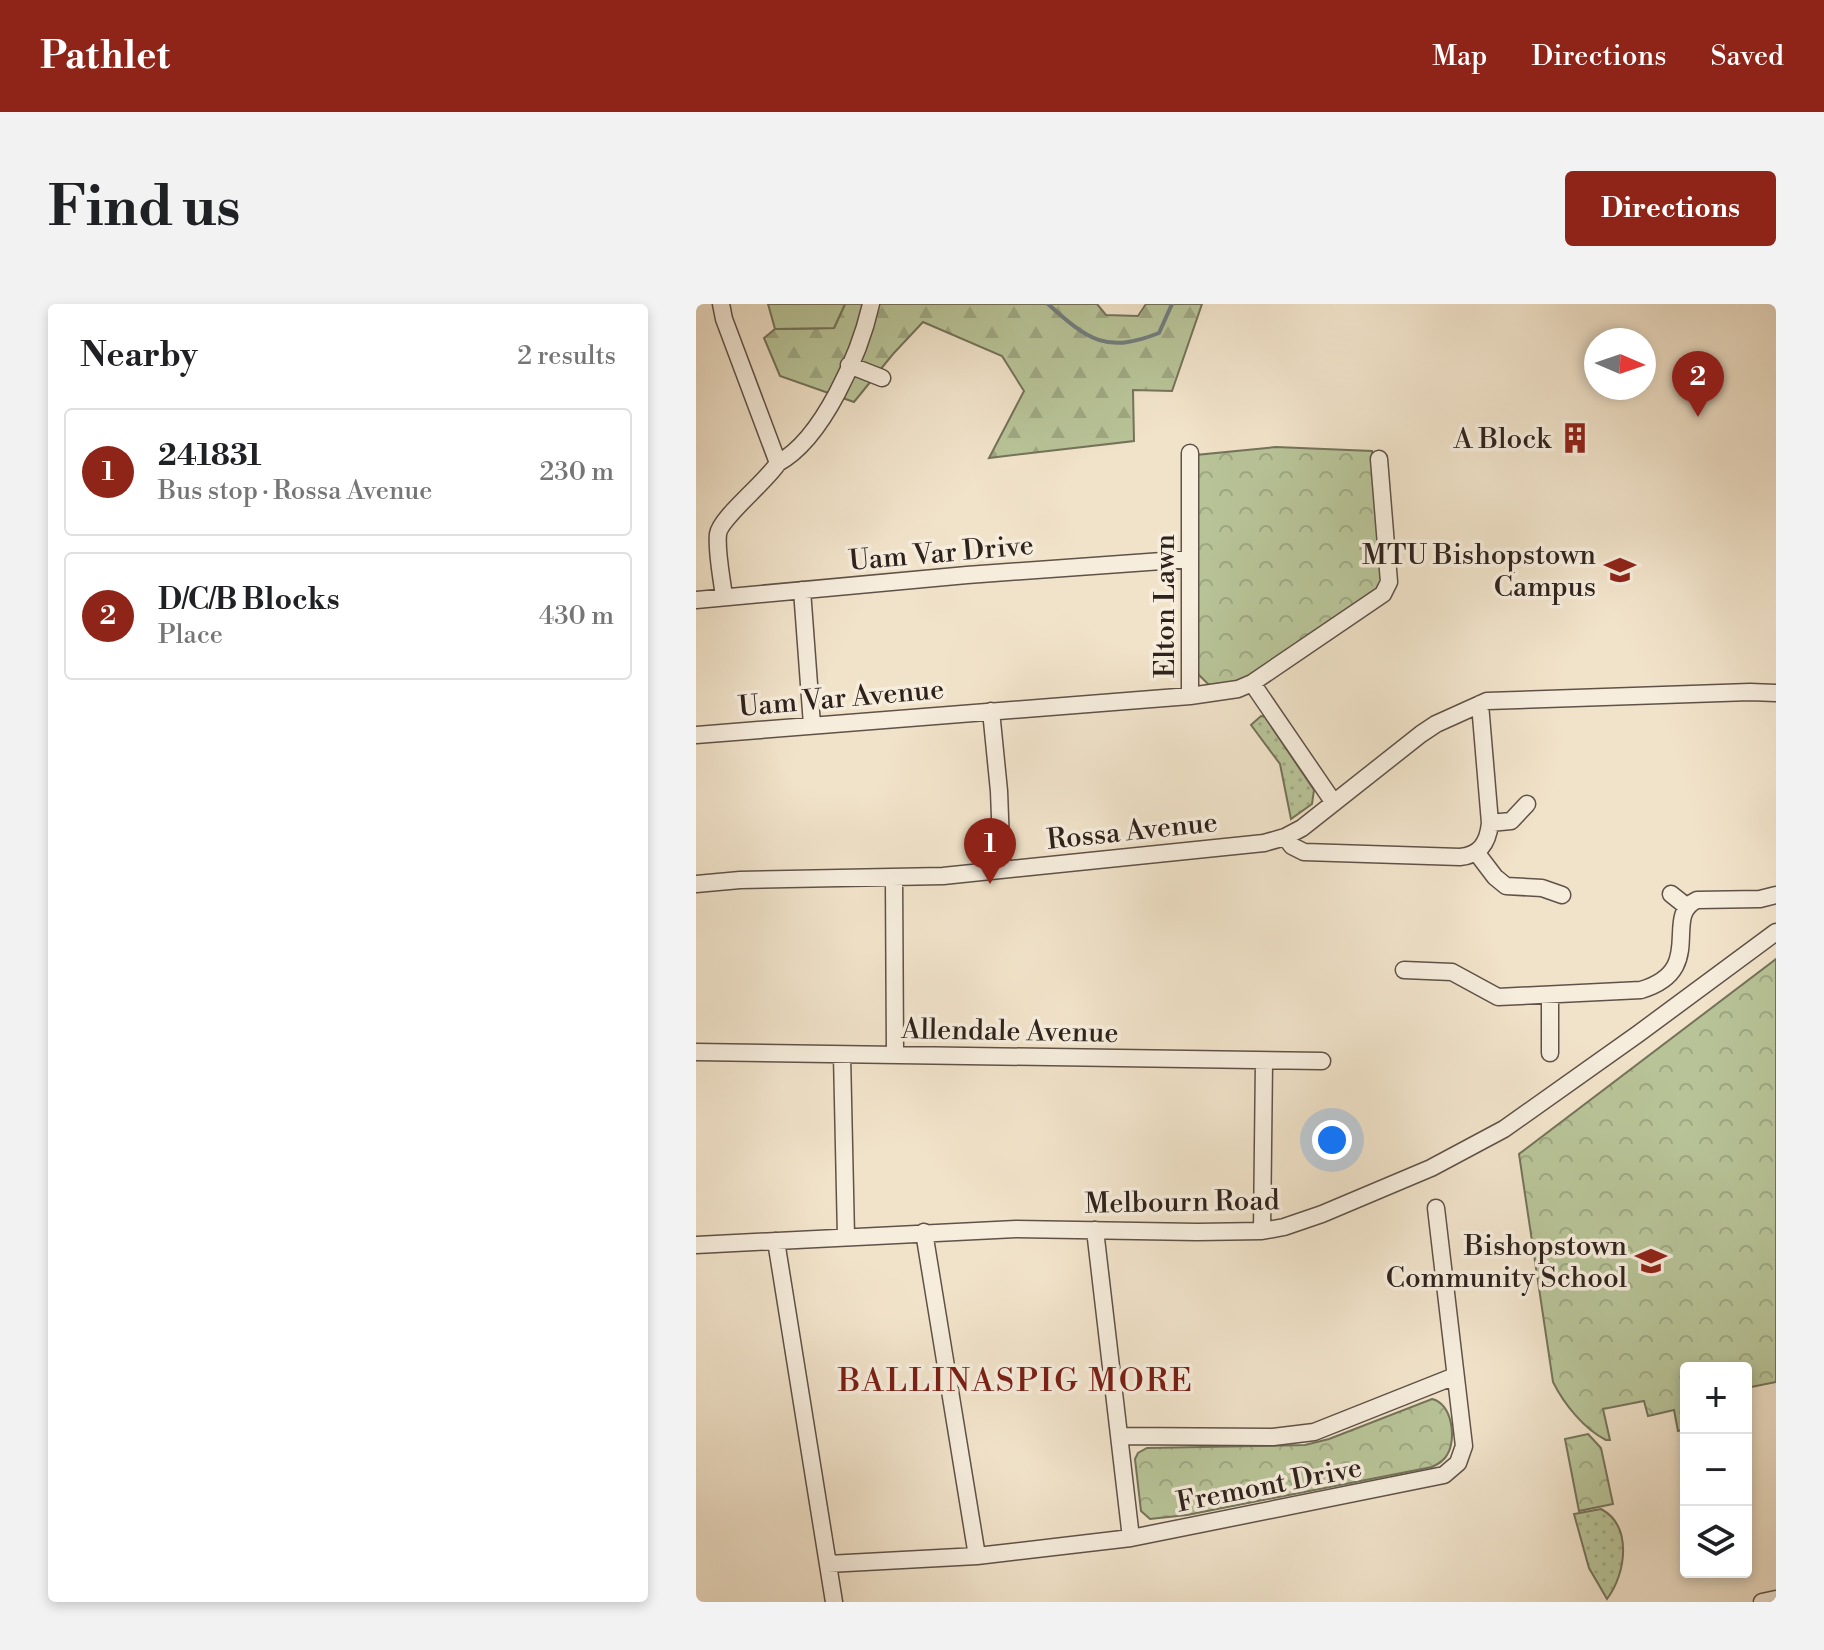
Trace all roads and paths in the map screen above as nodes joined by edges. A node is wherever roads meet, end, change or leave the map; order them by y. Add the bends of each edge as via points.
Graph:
1 (721, 304) edge
2 (871, 304) edge
3 (849, 365) junction
4 (882, 378) dead end
5 (1190, 453) dead end
6 (1379, 459) dead end
7 (778, 463) junction
8 (1190, 559) junction
9 (802, 590) junction
10 (724, 597) junction
11 (696, 600) edge
12 (1252, 683) junction
13 (1776, 693) edge
14 (1190, 696) junction
15 (1480, 704) junction
16 (991, 711) junction
17 (812, 725) junction
18 (696, 735) edge
19 (1334, 803) junction
20 (1527, 804) dead end
21 (1490, 823) junction
22 (1285, 837) junction
23 (1476, 852) junction
24 (1002, 870) junction
25 (894, 878) junction
26 (696, 884) edge
27 (1671, 894) dead end
28 (1562, 895) dead end
29 (1776, 895) edge
30 (1686, 906) junction
31 (1776, 932) edge
32 (1404, 970) dead end
33 (1550, 995) junction
34 (696, 1052) edge
35 (1550, 1053) dead end
36 (895, 1054) junction
37 (842, 1055) junction
38 (1264, 1061) junction
39 (1322, 1061) dead end
40 (1436, 1208) dead end
41 (1095, 1230) junction
42 (1262, 1231) junction
43 (924, 1232) junction
44 (846, 1237) junction
45 (776, 1241) junction
46 (696, 1245) edge
47 (1455, 1376) junction
48 (1120, 1436) junction
49 (1131, 1538) junction
50 (977, 1556) junction
51 (828, 1564) junction
52 (1776, 1599) edge
53 (834, 1602) edge
54 (1762, 1602) edge

1 - 7 street
2 - 3 street
3 - 4 street
3 - 7 street via 824,416 793,455
5 - 8 street, Elton Lawn
6 - 12 street, Elton Lawn via 1388,587
7 - 10 street via 723,521 718,534
8 - 9 street, Uam Var Drive
8 - 14 street, Elton Lawn
9 - 10 street, Uam Var Drive
9 - 17 street
10 - 11 street, Uam Var Drive
12 - 14 street, Elton Lawn
12 - 19 street
13 - 15 street, Rossa Avenue via 1521,698
14 - 16 street, Uam Var Avenue
15 - 19 street, Rossa Avenue via 1421,734
15 - 21 street
16 - 17 street, Uam Var Avenue
16 - 24 street
17 - 18 street, Uam Var Avenue
19 - 22 street, Rossa Avenue
20 - 21 street via 1511,821
21 - 23 street via 1487,840
22 - 23 street via 1304,852 1460,857
22 - 24 street, Rossa Avenue
23 - 28 street via 1506,886
24 - 25 street, Rossa Avenue
25 - 26 street, Rossa Avenue
25 - 36 street
27 - 30 street
29 - 30 street via 1697,900
30 - 33 street via 1681,956 1674,969 1651,987
31 - 42 street, Melbourn Road via 1465,1152 1304,1221
32 - 33 street via 1452,972 1494,996
33 - 35 street
34 - 37 street, Allendale Avenue
36 - 37 street, Allendale Avenue
36 - 38 street, Allendale Avenue
37 - 44 street
38 - 39 street, Allendale Avenue
38 - 42 street
40 - 47 street, Fremont Drive
41 - 42 street, Melbourn Road
41 - 43 street, Melbourn Road
41 - 48 street
43 - 44 street, Melbourn Road
43 - 50 street
44 - 45 street, Melbourn Road
45 - 46 street, Melbourn Road
45 - 51 street
47 - 48 street via 1314,1432 1273,1437
47 - 49 street, Fremont Drive via 1464,1446 1458,1463 1444,1475
48 - 49 street
49 - 50 street, Fremont Drive
50 - 51 street, Fremont Drive
51 - 53 street
52 - 54 street

